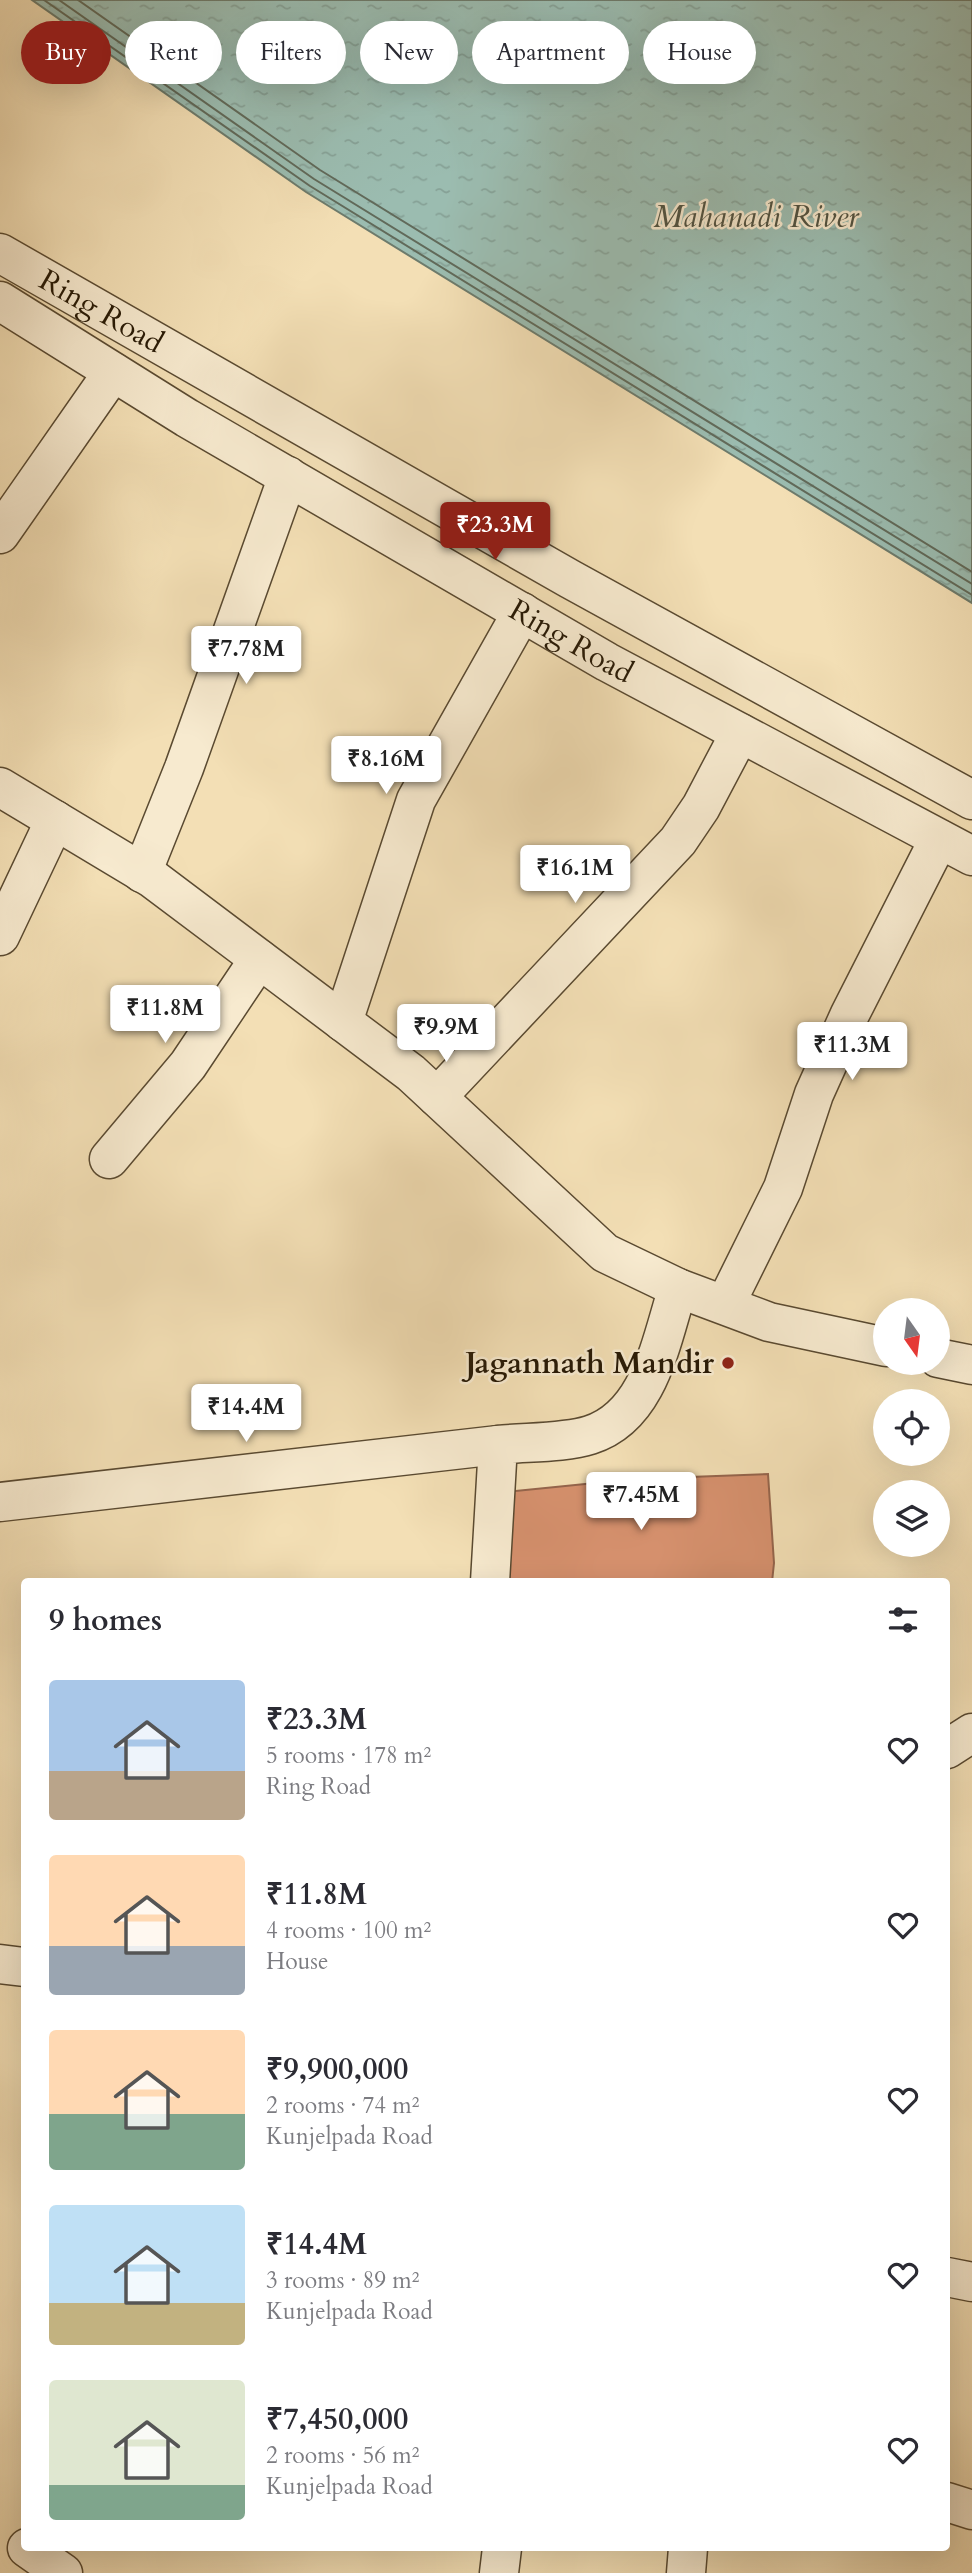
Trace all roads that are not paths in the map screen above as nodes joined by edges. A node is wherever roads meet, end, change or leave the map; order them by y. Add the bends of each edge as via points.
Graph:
1 (0, 253) edge
2 (0, 301) edge
3 (113, 372) junction
4 (288, 476) junction
5 (0, 534) edge
6 (522, 612) junction
7 (740, 733) junction
8 (0, 787) edge
9 (972, 800) edge
10 (55, 820) junction
11 (955, 848) edge
12 (142, 873) junction
13 (0, 936) edge
14 (259, 959) junction
15 (344, 1022) junction
16 (438, 1097) junction
17 (109, 1159) dead end
18 (678, 1288) junction
19 (726, 1303) junction
20 (873, 1344) edge
21 (950, 1360) edge
22 (972, 1365) edge
23 (498, 1444) junction
24 (0, 1502) edge
25 (490, 1578) edge
26 (972, 1733) edge
27 (950, 1747) edge
28 (0, 1964) edge
29 (21, 1967) edge
30 (950, 2278) edge
31 (972, 2282) edge
32 (950, 2503) edge
33 (972, 2510) edge
34 (0, 2529) edge
35 (21, 2544) edge
36 (32, 2551) edge
37 (502, 2551) edge
38 (688, 2551) edge
39 (63, 2573) edge
40 (499, 2573) edge
41 (686, 2573) edge

1 - 9 street, Ring Road via 570,579
2 - 3 street, Ring Road
3 - 4 street, Ring Road
3 - 5 street
4 - 6 street, Ring Road
4 - 12 street
6 - 7 street, Ring Road
6 - 15 street via 416,800
7 - 11 street, Ring Road
7 - 16 street via 678,841
8 - 10 street
10 - 12 street
10 - 13 street
11 - 19 street via 850,1014 814,1094 783,1188
12 - 14 street
14 - 15 street
14 - 17 street via 188,1065
15 - 16 street
16 - 18 street via 605,1253
18 - 19 street
18 - 23 street via 645,1387 623,1417 590,1435
19 - 20 street via 769,1322
21 - 22 street
23 - 24 street
23 - 25 street
26 - 27 street
28 - 29 street
30 - 31 street
32 - 33 street
34 - 35 street
36 - 39 street
37 - 40 street
38 - 41 street

